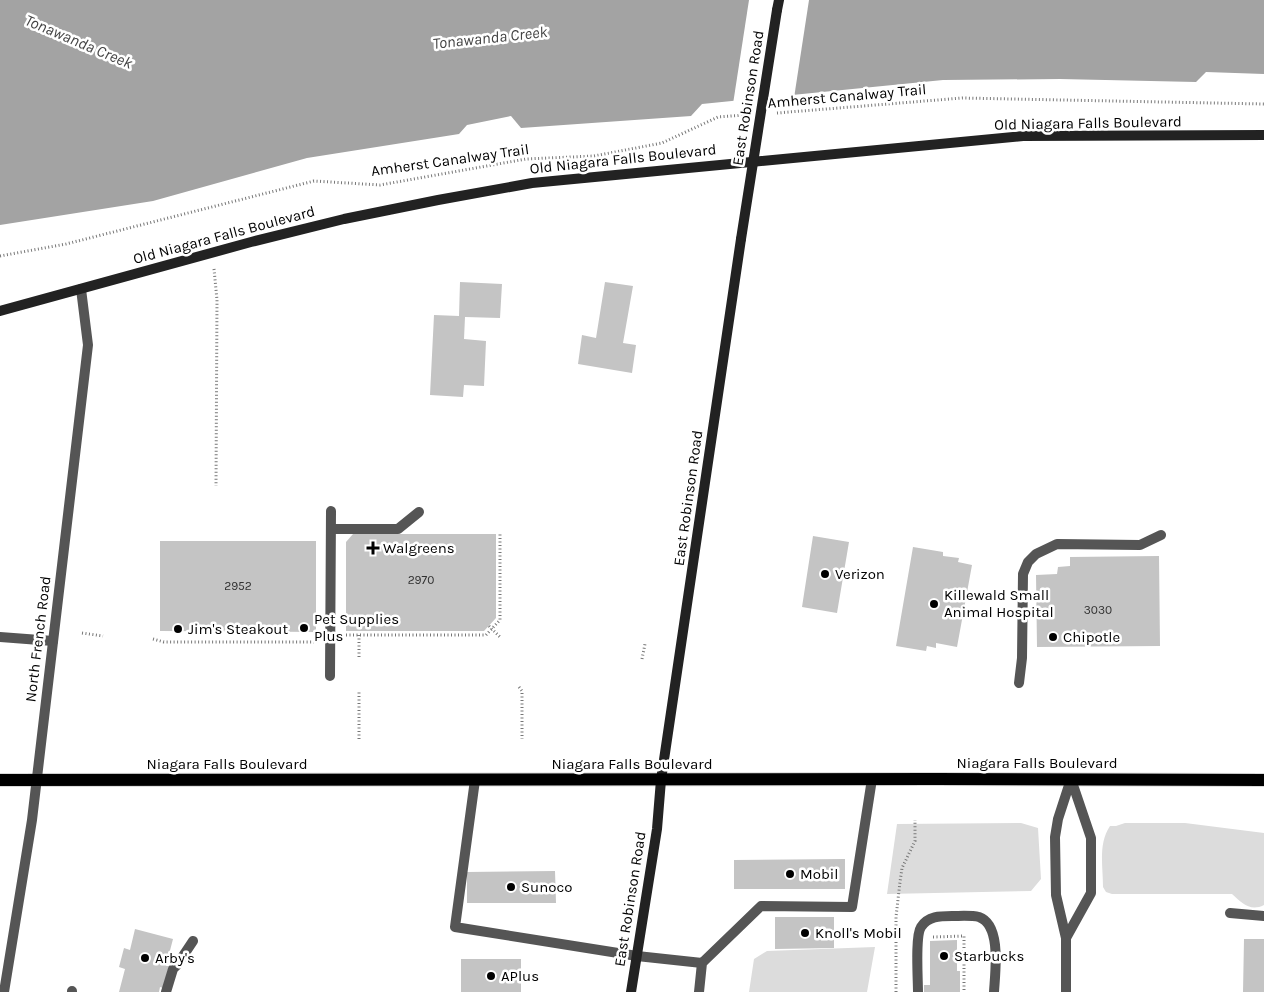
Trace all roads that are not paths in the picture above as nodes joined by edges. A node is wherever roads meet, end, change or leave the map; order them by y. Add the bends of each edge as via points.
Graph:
1 (778, 5) edge
2 (1264, 135) edge
3 (81, 289) junction
4 (0, 311) edge
5 (331, 511) dead end
6 (419, 512) dead end
7 (331, 529) junction
8 (1161, 535) dead end
9 (0, 637) edge
10 (53, 641) junction
11 (330, 676) dead end
12 (1019, 683) dead end
13 (872, 779) junction
14 (1071, 779) junction
15 (0, 780) edge
16 (36, 780) junction
17 (475, 780) junction
18 (661, 780) junction
19 (1264, 780) edge
20 (1230, 914) dead end
21 (1264, 916) edge
22 (1066, 938) junction
23 (193, 941) dead end
24 (637, 956) junction
25 (702, 963) junction
26 (4, 992) edge
27 (166, 992) edge
28 (631, 992) edge
29 (699, 992) edge
30 (918, 992) edge
31 (994, 992) edge
32 (1066, 992) edge

1 - 18 street, East Robinson Road, bridge
2 - 3 street, Old Niagara Falls Boulevard via 1023,136 532,183 344,219
3 - 4 street, Old Niagara Falls Boulevard
3 - 10 street, North French Road via 88,345
5 - 7 street
6 - 7 street via 398,529
7 - 11 street
8 - 12 street via 1140,545 1057,544 1036,554 1028,562 1023,574
9 - 10 street
10 - 16 street, North French Road
13 - 14 main road, Niagara Falls Boulevard
13 - 18 main road, Niagara Falls Boulevard
13 - 25 street via 852,906 761,906
14 - 19 main road, Niagara Falls Boulevard
14 - 22 street via 1055,837 1056,895
14 - 22 street via 1090,838 1092,893
15 - 16 main road, Niagara Falls Boulevard
16 - 17 main road, Niagara Falls Boulevard
16 - 26 street, North French Road
17 - 18 main road, Niagara Falls Boulevard
17 - 24 street via 455,927
18 - 24 street, East Robinson Road via 657,829
20 - 21 street
22 - 32 street
23 - 27 street via 172,969
24 - 25 street
24 - 28 street, East Robinson Road
25 - 29 street
30 - 31 street via 920,928 936,916 971,916 981,918 994,935

